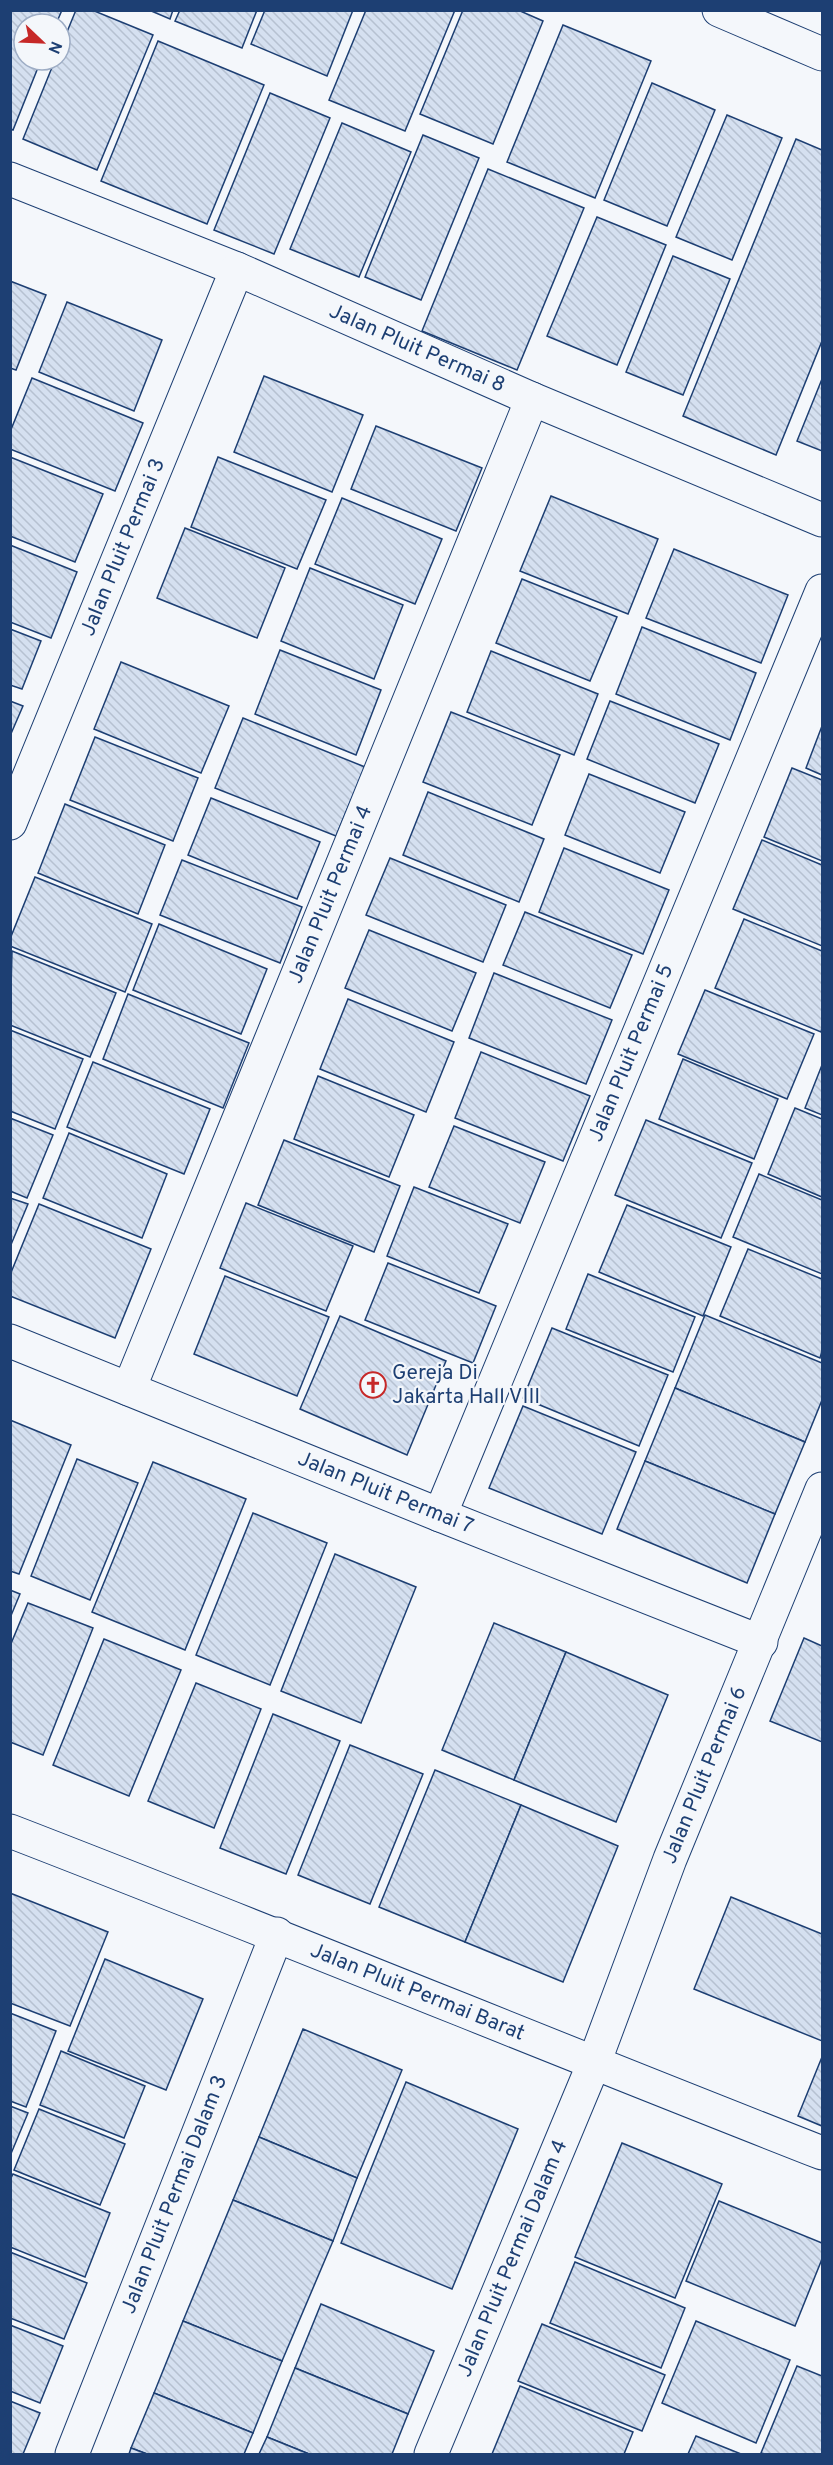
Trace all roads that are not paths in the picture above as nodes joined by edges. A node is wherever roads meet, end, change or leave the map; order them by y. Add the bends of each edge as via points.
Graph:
1 (719, 10) edge
2 (822, 54) edge
3 (10, 178) edge
4 (237, 269) junction
5 (532, 399) junction
6 (822, 520) edge
7 (822, 591) edge
8 (10, 823) edge
9 (10, 1341) edge
10 (129, 1389) junction
11 (822, 1488) edge
12 (440, 1515) junction
13 (761, 1642) junction
14 (10, 1831) edge
15 (277, 1934) junction
16 (594, 2063) junction
17 (822, 2153) edge
18 (72, 2454) edge
19 (431, 2454) edge

1 - 2 street
3 - 4 street, Jalan Pluit Permai 8
4 - 5 street, Jalan Pluit Permai 8
4 - 8 street, Jalan Pluit Permai 3
5 - 6 street, Jalan Pluit Permai 8
5 - 10 street, Jalan Pluit Permai 4
7 - 12 street, Jalan Pluit Permai 5
9 - 10 street, Jalan Pluit Permai 7
10 - 12 street, Jalan Pluit Permai 7
11 - 13 street, Jalan Pluit Permai 6
12 - 13 street, Jalan Pluit Permai 7
13 - 16 street, Jalan Pluit Permai 6 via 670,1859
14 - 15 street, Jalan Pluit Permai Barat
15 - 16 street, Jalan Pluit Permai Barat
15 - 18 street, Jalan Pluit Permai Dalam 3
16 - 17 street, Jalan Pluit Permai Barat
16 - 19 street, Jalan Pluit Permai Dalam 4

